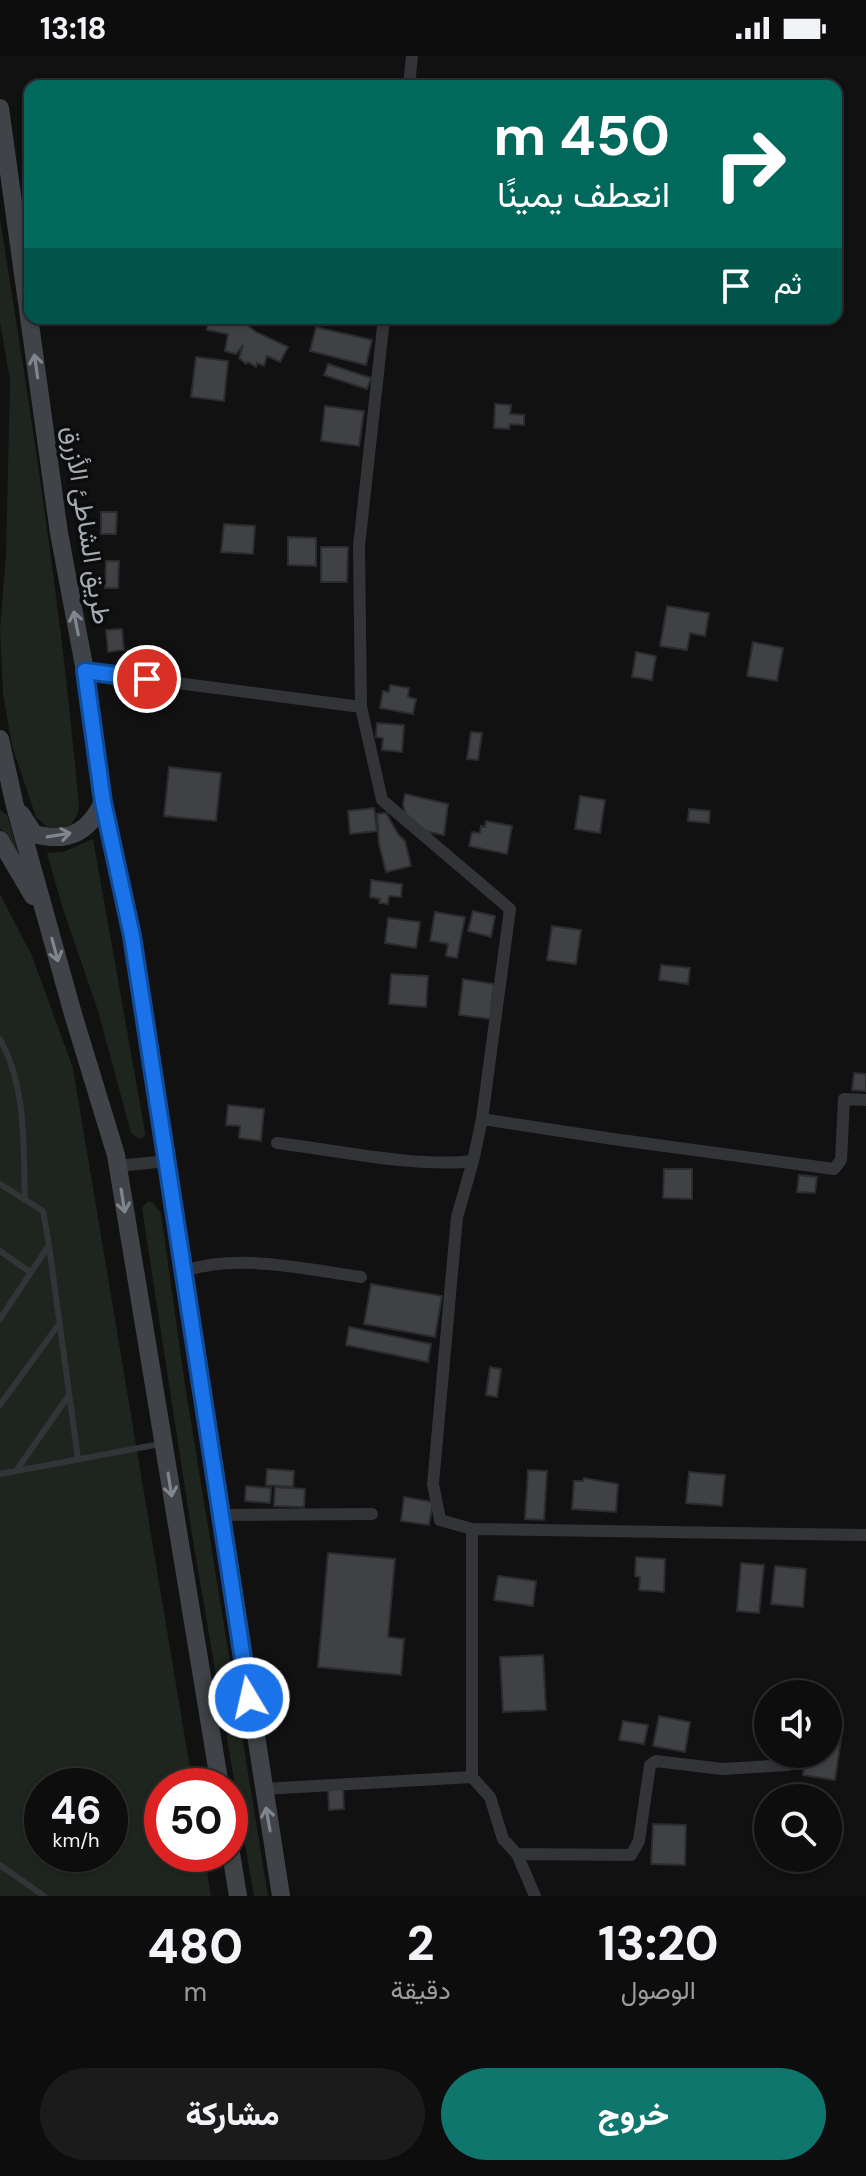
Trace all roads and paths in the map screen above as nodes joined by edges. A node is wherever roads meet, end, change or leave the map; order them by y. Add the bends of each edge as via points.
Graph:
1 (412, 56) edge
2 (410, 80) edge
3 (0, 108) edge
4 (24, 281) edge
5 (30, 324) edge
6 (383, 324) edge
7 (85, 671) junction
8 (361, 707) junction
9 (0, 739) edge
10 (7, 801) edge
11 (103, 802) junction
12 (0, 840) edge
13 (46, 919) junction
14 (0, 1039) edge
15 (866, 1100) edge
16 (482, 1119) junction
17 (277, 1143) dead end
18 (167, 1161) junction
19 (473, 1161) junction
20 (118, 1166) junction
21 (0, 1184) edge
22 (25, 1200) junction
23 (49, 1245) junction
24 (0, 1251) edge
25 (184, 1271) junction
26 (30, 1272) junction
27 (361, 1277) dead end
28 (1, 1314) edge
29 (59, 1323) junction
30 (69, 1394) junction
31 (0, 1405) edge
32 (164, 1444) junction
33 (78, 1459) junction
34 (16, 1471) junction
35 (0, 1474) edge
36 (372, 1514) dead end
37 (221, 1515) junction
38 (472, 1529) junction
39 (866, 1535) edge
40 (754, 1767) edge
41 (217, 1768) edge
42 (472, 1777) junction
43 (263, 1789) junction
44 (517, 1854) junction
45 (0, 1865) edge
46 (234, 1872) edge
47 (44, 1896) edge
48 (238, 1896) edge
49 (281, 1896) edge
50 (535, 1896) edge

1 - 2 street
4 -> 3 main road, طريق الشاطئ الأزرق
7 -> 5 main road, طريق الشاطئ الأزرق via 59,533
6 - 8 street via 359,546
7 - 8 street
7 - 11 main road, طريق الشاطئ الأزرق
8 - 16 street via 382,800 510,909
9 - 10 main road
10 -> 11 main road via 34,834 53,839 82,830 94,821
10 - 13 main road
11 - 18 main road, طريق الشاطئ الأزرق via 132,936
12 - 13 main road
13 -> 20 main road
14 - 22 lane via 12,1061 22,1104
15 - 16 street via 844,1099 841,1160 834,1169
16 - 19 street
17 - 19 street via 411,1160
18 - 20 street
18 - 25 main road, طريق الشاطئ الأزرق
19 - 38 street via 457,1217 433,1484 440,1520
20 -> 32 main road
21 - 22 lane
22 - 23 lane via 43,1211
23 - 26 lane
23 - 29 lane
24 - 26 lane
25 - 27 street via 206,1264 280,1265
25 - 37 main road, طريق الشاطئ الأزرق
26 - 28 lane
29 - 30 lane
29 - 31 lane
30 - 33 lane
30 - 34 lane
32 - 33 lane
32 -> 41 main road
33 - 34 lane
34 - 35 lane
36 - 37 street
37 - 43 main road, طريق الشاطئ الأزرق
38 - 39 street
38 - 42 street
40 - 44 street via 656,1761 650,1765 639,1841 631,1855
42 - 43 street
42 - 44 street via 490,1797 503,1839
49 -> 43 main road, طريق الشاطئ الأزرق
44 - 50 street
45 - 47 lane
46 - 48 main road

